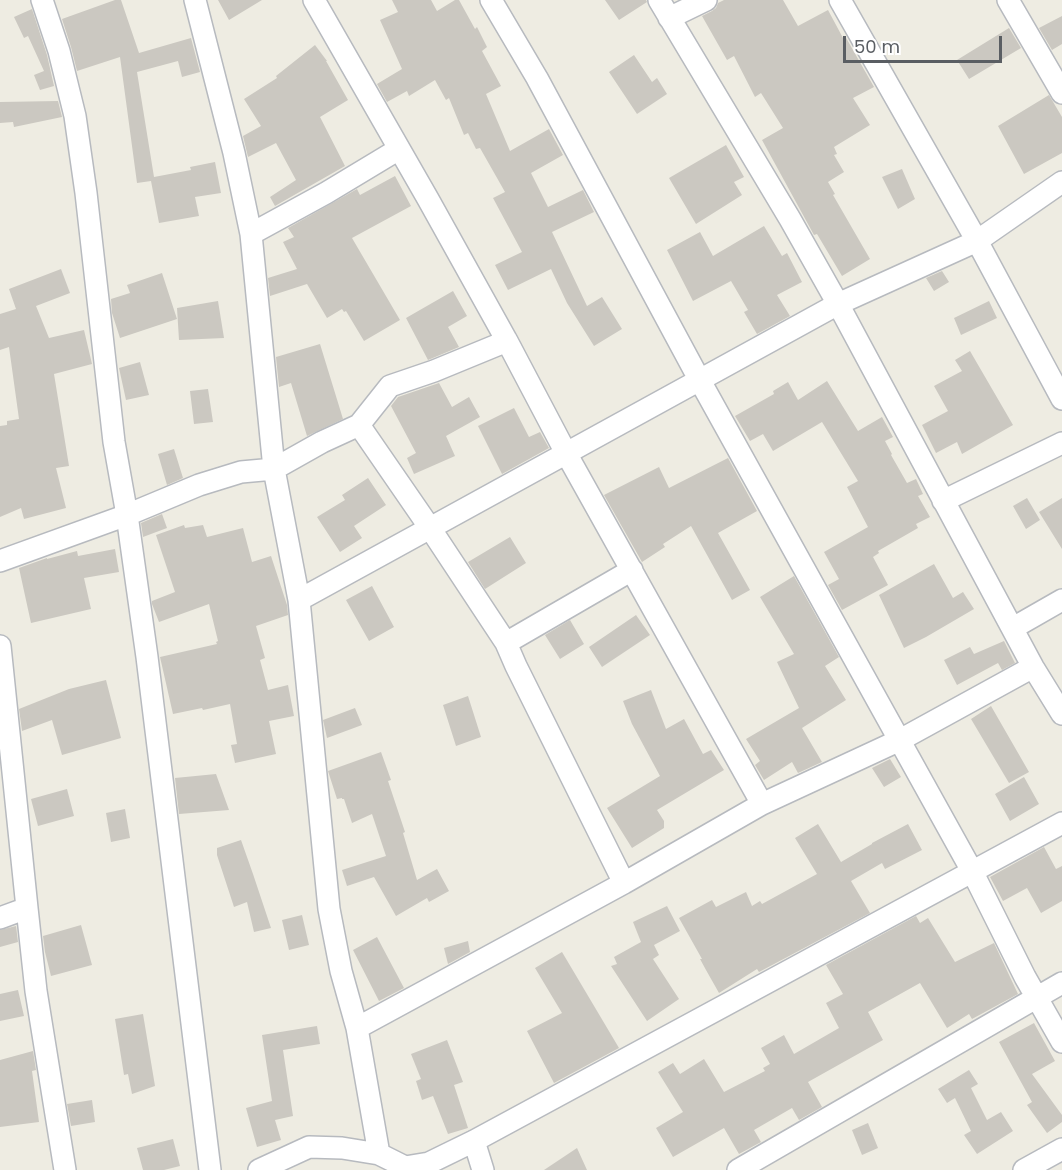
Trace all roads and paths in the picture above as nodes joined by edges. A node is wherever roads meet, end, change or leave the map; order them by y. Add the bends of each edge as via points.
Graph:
1 (42, 0) edge
2 (195, 0) edge
3 (314, 0) edge
4 (491, 0) edge
5 (706, 0) edge
6 (840, 0) edge
7 (1008, 0) edge
8 (664, 9) edge
9 (1062, 93) edge
10 (399, 149) junction
11 (1062, 182) edge
12 (250, 234) junction
13 (977, 241) junction
14 (838, 304) junction
15 (507, 342) junction
16 (699, 379) junction
17 (1062, 399) edge
18 (359, 425) junction
19 (1062, 443) edge
20 (566, 453) junction
21 (273, 469) junction
22 (943, 501) junction
23 (127, 514) junction
24 (430, 528) junction
25 (0, 561) edge
26 (632, 570) junction
27 (300, 600) junction
28 (1062, 600) edge
29 (1013, 628) junction
30 (506, 643) junction
31 (0, 646) edge
32 (1033, 667) junction
33 (1062, 714) edge
34 (900, 740) junction
35 (762, 804) junction
36 (1062, 823) edge
37 (972, 871) junction
38 (624, 883) junction
39 (27, 908) junction
40 (0, 918) edge
41 (1062, 983) edge
42 (1036, 997) junction
43 (357, 1028) junction
44 (1062, 1042) edge
45 (474, 1141) junction
46 (1062, 1149) edge
47 (379, 1154) junction
48 (66, 1170) edge
49 (210, 1170) edge
50 (259, 1170) edge
51 (483, 1170) edge
52 (738, 1170) edge
53 (1024, 1170) edge

1 - 23 street via 75,116 114,441
2 - 12 street
3 - 10 street
4 - 16 street
5 - 8 street
6 - 13 street
7 - 9 street
8 - 14 street
10 - 12 street
10 - 15 street
11 - 13 street
12 - 21 street
13 - 14 street
13 - 17 street
14 - 16 street
14 - 22 street
15 - 18 street via 390,386
15 - 20 street
16 - 20 street
16 - 34 street
18 - 21 street
18 - 24 street
19 - 22 street
20 - 24 street
20 - 26 street
21 - 23 street via 230,475
21 - 27 street
22 - 29 street
23 - 25 street
23 - 49 street
24 - 27 street
24 - 30 street
26 - 30 street
26 - 35 street
27 - 43 street via 329,909
28 - 29 street
29 - 32 street
30 - 38 street
31 - 39 street
32 - 33 street
32 - 34 street
34 - 35 street
34 - 37 street
35 - 38 street
36 - 37 street
37 - 42 street
37 - 45 street
38 - 43 street
39 - 40 street
39 - 48 street via 36,991
41 - 42 street
42 - 44 street
42 - 52 street
43 - 47 street
45 - 47 street via 429,1162 405,1167
45 - 51 street
46 - 53 street
47 - 50 street via 309,1147

